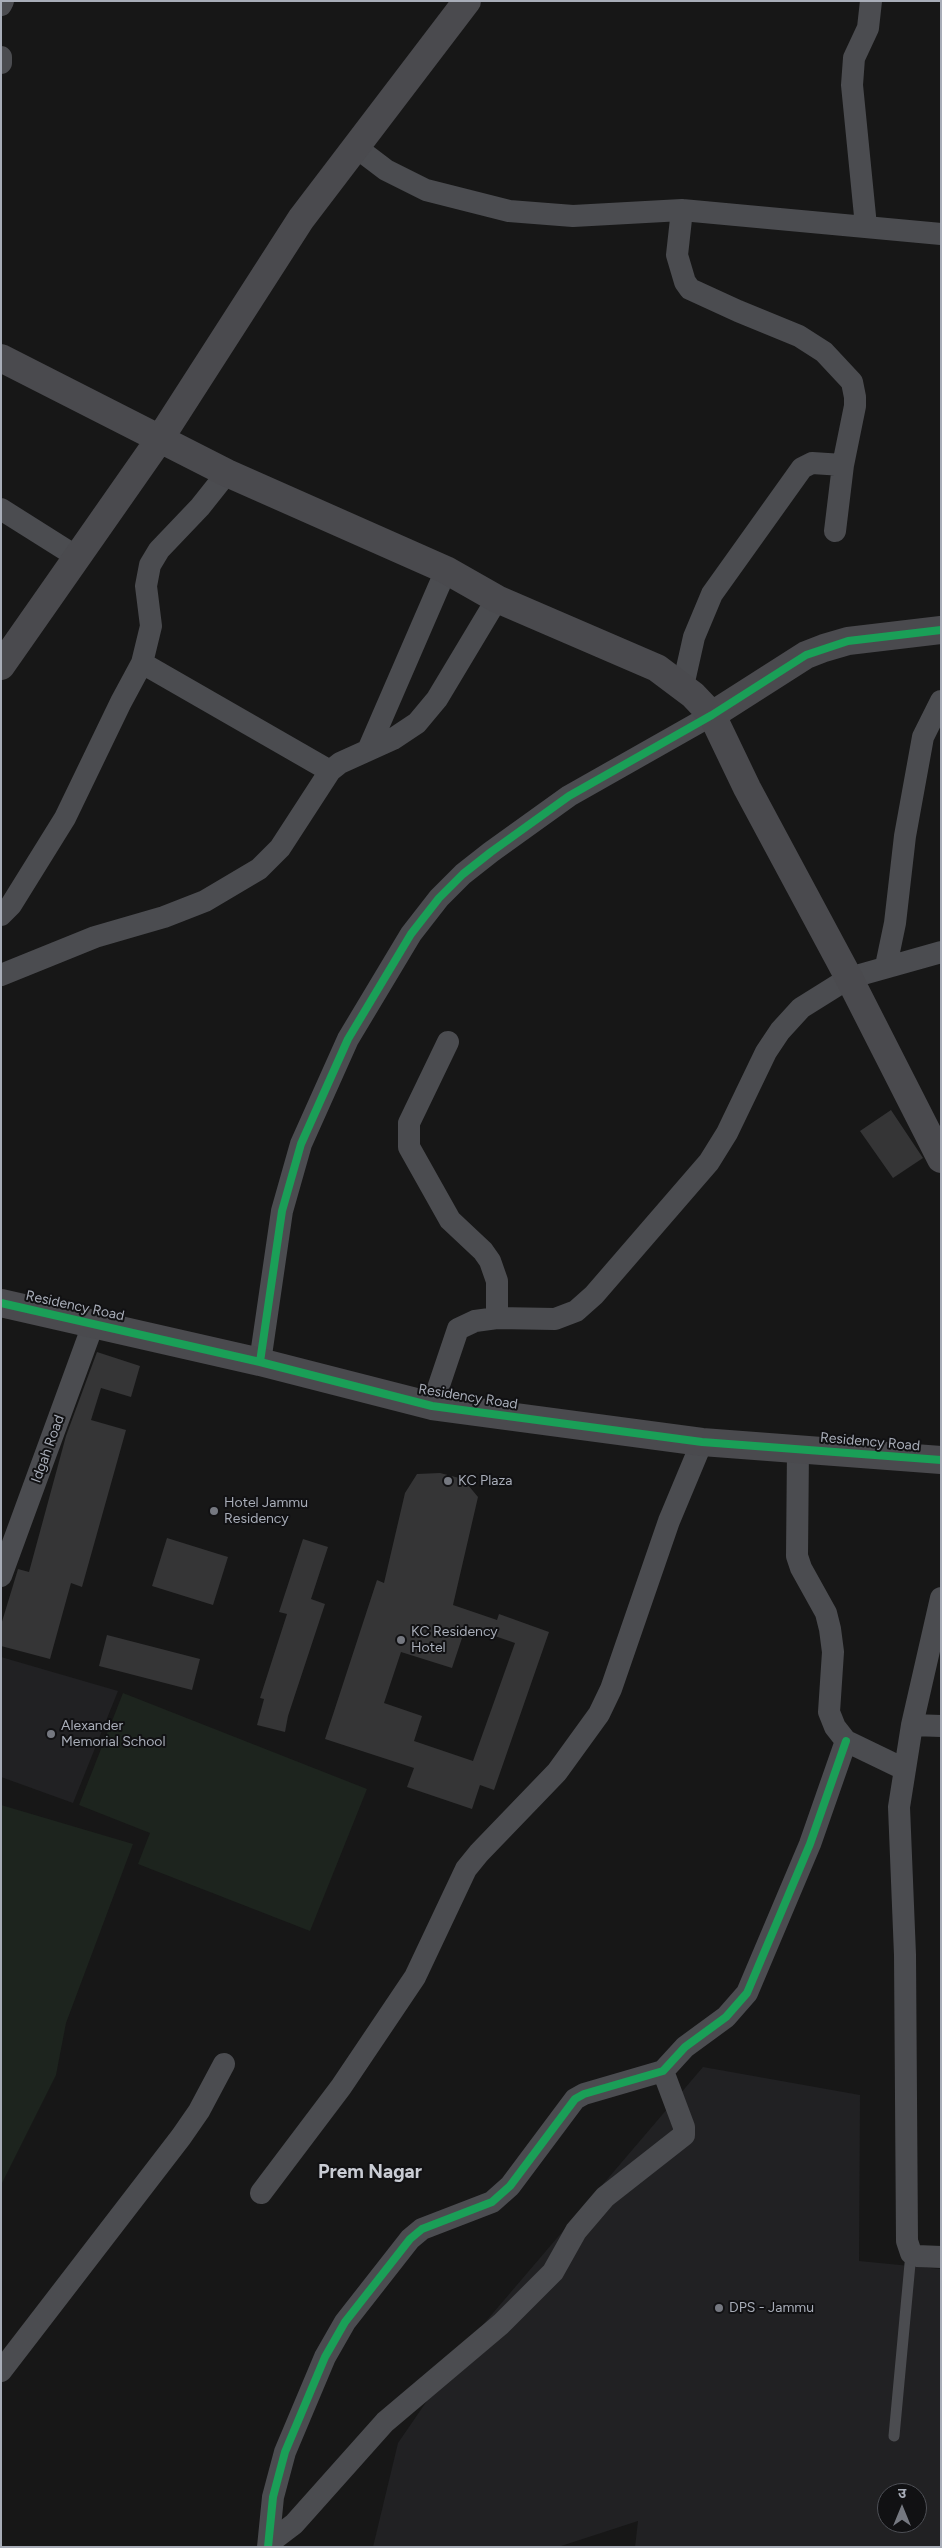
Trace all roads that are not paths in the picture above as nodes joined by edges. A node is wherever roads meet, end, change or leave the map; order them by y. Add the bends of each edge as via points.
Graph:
1 (3, 1) edge
2 (467, 1) edge
3 (871, 1) edge
4 (1, 5) edge
5 (1, 57) edge
6 (1, 63) edge
7 (357, 148) junction
8 (682, 210) junction
9 (866, 226) junction
10 (941, 234) edge
11 (1, 358) edge
12 (159, 440) junction
13 (843, 465) junction
14 (227, 473) junction
15 (1, 508) edge
16 (835, 531) dead end
17 (77, 557) junction
18 (446, 570) junction
19 (497, 599) junction
20 (941, 630) edge
21 (4, 656) edge
22 (142, 663) junction
23 (683, 686) junction
24 (941, 701) edge
25 (712, 715) junction
26 (368, 750) junction
27 (330, 771) junction
28 (1, 915) edge
29 (941, 952) edge
30 (886, 966) junction
31 (1, 975) edge
32 (849, 978) junction
33 (448, 1042) dead end
34 (941, 1159) edge
35 (1, 1303) edge
36 (497, 1318) junction
37 (94, 1322) junction
38 (260, 1362) junction
39 (432, 1406) junction
40 (702, 1442) junction
41 (798, 1449) junction
42 (941, 1460) edge
43 (1, 1576) edge
44 (941, 1598) edge
45 (912, 1724) junction
46 (941, 1726) edge
47 (846, 1741) junction
48 (904, 1769) junction
49 (224, 2064) dead end
50 (664, 2071) junction
51 (262, 2193) dead end
52 (911, 2253) junction
53 (941, 2257) edge
54 (1, 2371) edge
55 (894, 2436) dead end
56 (268, 2545) edge

1 - 4 street
2 - 7 street
3 - 9 street via 868,28 854,58 852,85
5 - 6 street
7 - 8 street via 386,170 426,190 509,211 574,216
7 - 12 street via 301,219
8 - 9 street
8 - 13 street via 677,255 690,289 799,336 824,352 852,382 855,397
9 - 10 street
11 - 12 street
12 - 14 street
12 - 17 street
13 - 16 street
13 - 23 street via 812,463 802,468 712,594 694,637
14 - 18 street
14 - 22 street via 159,550 150,565 146,586 150,626
15 - 17 street
17 - 21 street
18 - 19 street
18 - 26 street
19 - 23 street via 657,668
19 - 26 street via 437,699 417,724
20 - 25 street via 848,641 824,648 806,655
22 - 27 street
22 - 28 street via 65,818 11,905
23 - 25 street
24 - 30 street via 923,737
25 - 32 street via 747,788
25 - 38 street via 569,796 491,852 439,898 412,934 348,1039 301,1144 282,1211
26 - 27 street
27 - 31 street via 280,848 259,869 229,888 196,904 95,937
29 - 30 street
30 - 32 street
32 - 34 street
32 - 36 street via 801,1008 780,1031 709,1162 594,1295 576,1311 555,1319
33 - 36 street via 409,1122 408,1147 446,1214 490,1261 497,1281
35 - 37 street, Residency Road
36 - 39 street via 474,1321 458,1329
37 - 38 street, Residency Road
37 - 43 street, Idgah Road
38 - 39 street, Residency Road
39 - 40 street, Residency Road
40 - 41 street, Residency Road
40 - 51 street via 669,1521 599,1714 557,1772 466,1869 415,1977 341,2087
41 - 42 street, Residency Road
41 - 47 street via 797,1556 826,1613 833,1652 829,1712
44 - 45 street
45 - 46 street
45 - 48 street
47 - 48 street
47 - 50 street via 810,1844 747,1993 726,2017 686,2047
48 - 52 street via 899,1806 907,2241
49 - 54 street via 181,2137
50 - 56 street via 684,2127 684,2136 605,2197 576,2231 545,2280 501,2324 385,2422 294,2524
50 - 56 street via 584,2094 575,2100 510,2186 492,2202 434,2224 410,2239 345,2322 325,2357 278,2473
52 - 53 street
52 - 55 lane

